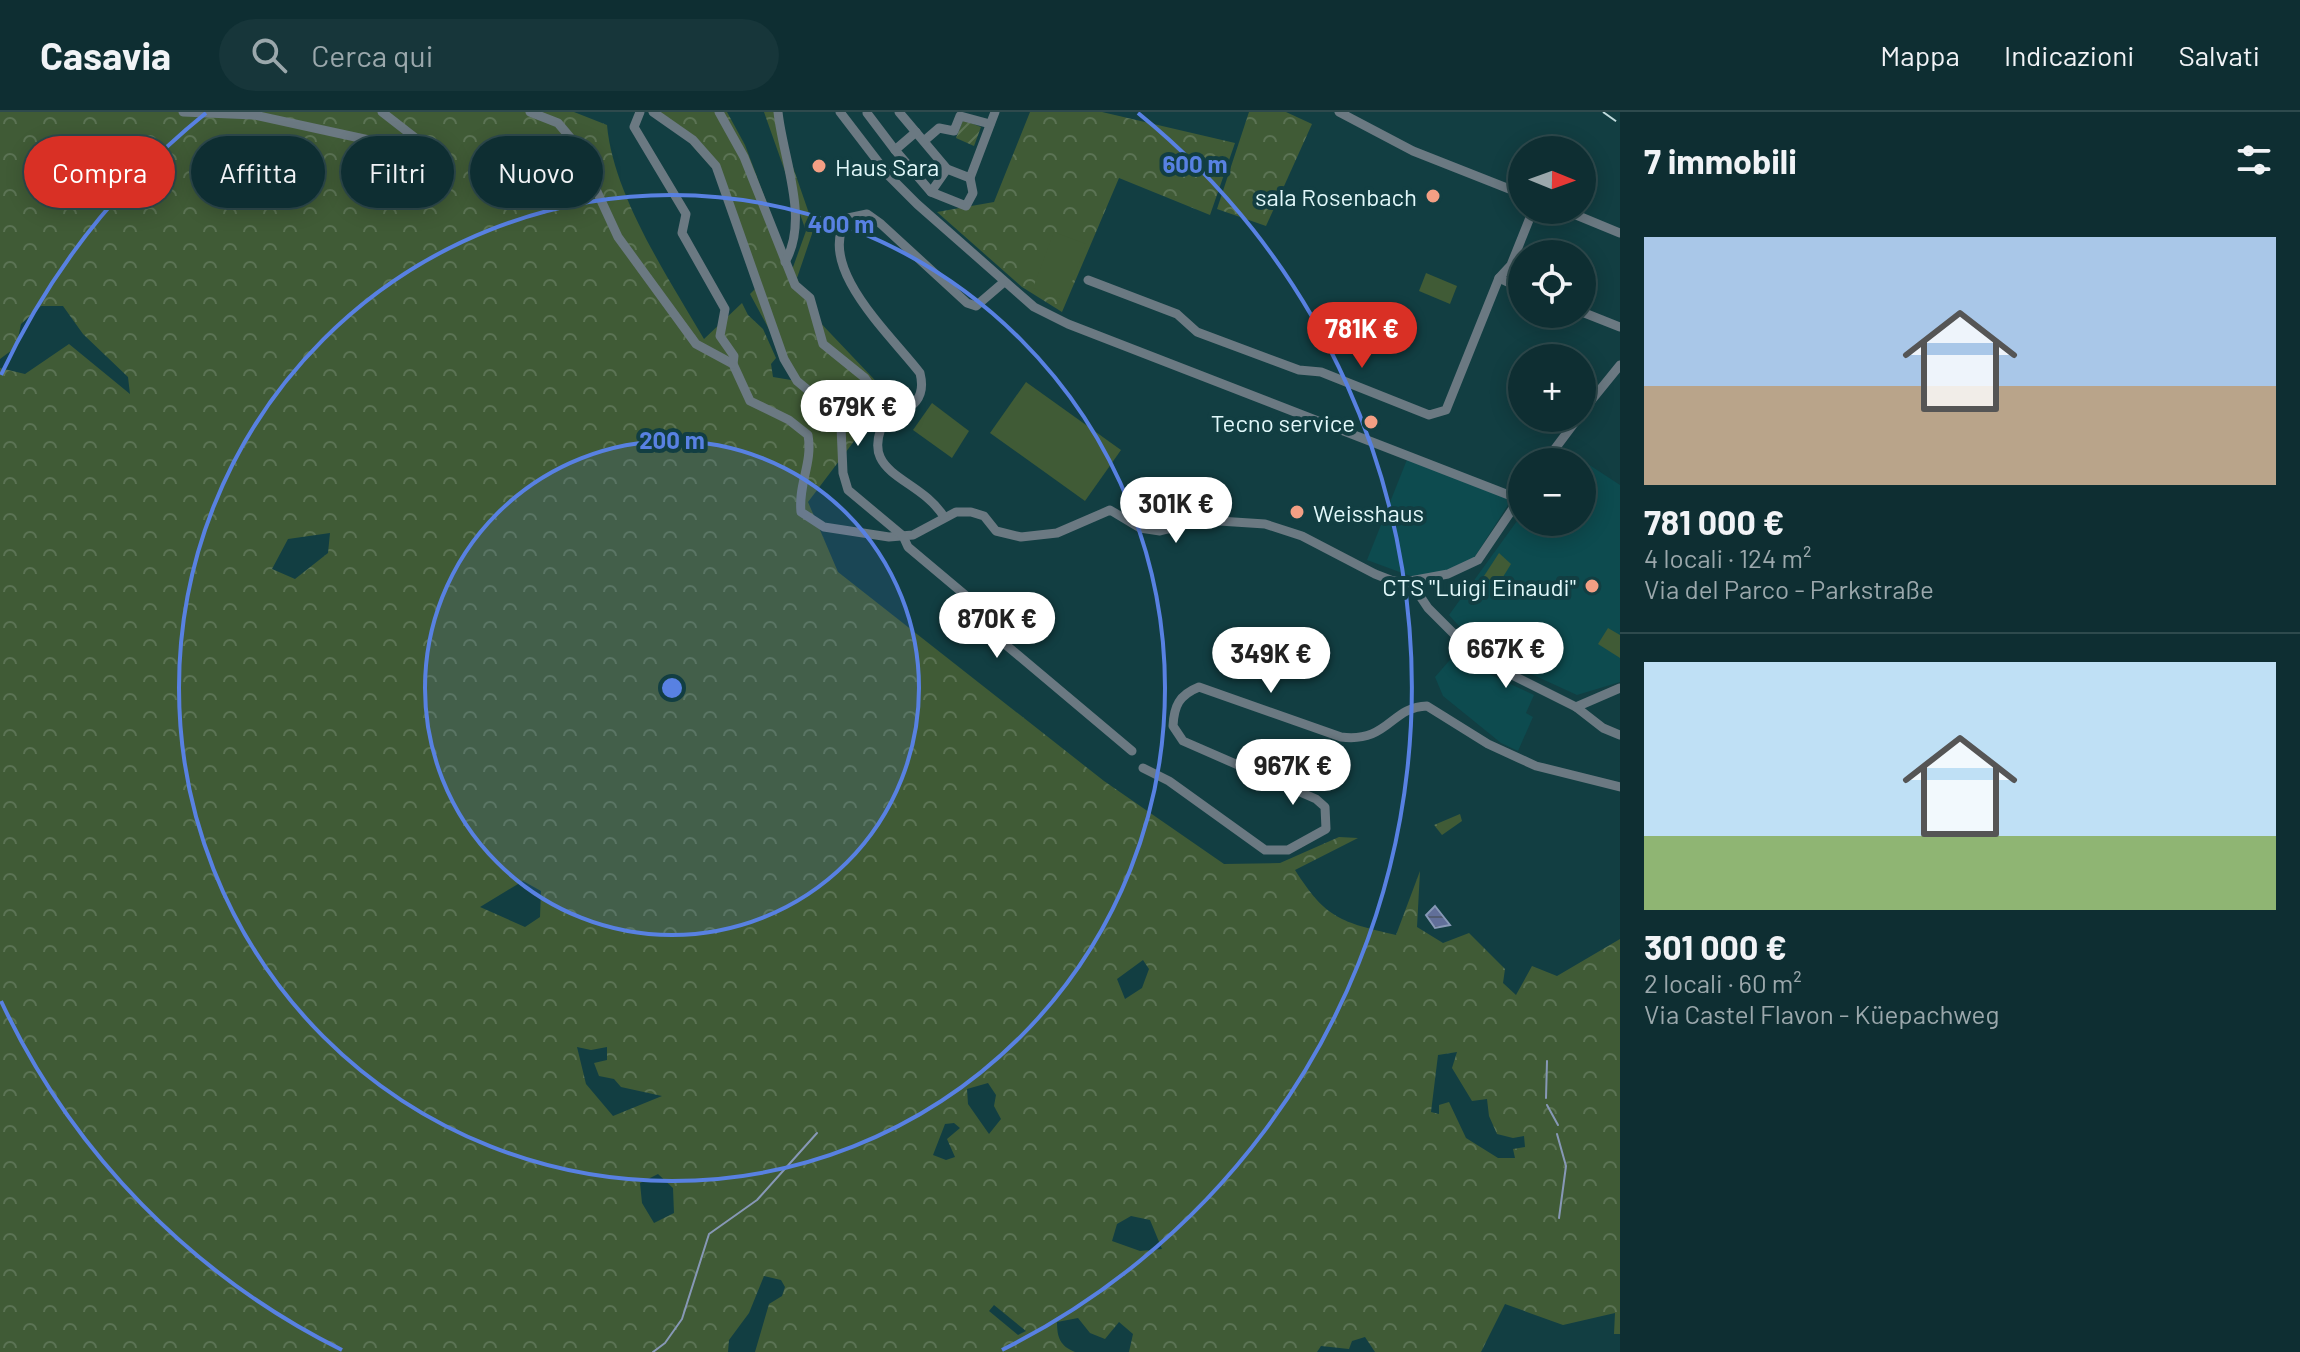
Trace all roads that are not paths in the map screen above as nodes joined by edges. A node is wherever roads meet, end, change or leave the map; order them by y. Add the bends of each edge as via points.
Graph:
1 (183, 112) edge
2 (382, 112) edge
3 (530, 112) edge
4 (640, 112) edge
5 (653, 112) edge
6 (719, 112) edge
7 (778, 112) edge
8 (840, 112) edge
9 (867, 112) edge
10 (899, 112) edge
11 (949, 112) edge
12 (995, 112) edge
13 (1339, 112) edge
14 (960, 116) junction
15 (990, 124) junction
16 (916, 132) junction
17 (924, 141) junction
18 (895, 150) junction
19 (947, 169) junction
20 (970, 178) junction
21 (1508, 188) edge
22 (931, 192) junction
23 (1596, 223) edge
24 (1527, 224) edge
25 (1620, 233) edge
26 (785, 262) junction
27 (1499, 278) junction
28 (1088, 280) dead end
29 (1004, 282) junction
30 (1508, 282) edge
31 (1596, 318) edge
32 (1620, 327) edge
33 (733, 364) junction
34 (1620, 365) edge
35 (1596, 395) edge
36 (889, 412) junction
37 (1508, 492) edge
38 (1508, 515) edge
39 (944, 517) junction
40 (903, 536) junction
41 (1410, 581) junction
42 (1620, 688) edge
43 (1576, 707) junction
44 (1620, 735) edge
45 (1132, 751) dead end
46 (1143, 768) dead end
47 (1620, 787) edge

1 - 2 street via 254,115 369,140 442,169 445,161 437,153
3 - 33 street via 558,123 574,142 618,237 696,344
4 - 33 street via 634,127 686,214 682,233 725,309 720,336 734,356
5 - 40 street via 693,140 716,166 784,359 797,381 832,410 841,426 848,490
6 - 26 street via 744,157
7 - 26 street via 797,224
8 - 29 street via 889,176
9 - 18 street
10 - 16 street
11 - 14 street
12 - 15 street
13 - 21 street via 1400,145
14 - 15 street
14 - 17 street via 954,131 939,128
15 - 20 street
16 - 17 street
16 - 18 street
17 - 19 street
18 - 22 street
19 - 20 street
19 - 22 street
20 - 22 street via 973,193 966,206
23 - 25 street
24 - 27 street via 1511,265
26 - 36 street via 795,285 810,298 823,344 865,378
27 - 28 street via 1446,410 1429,415 1321,372 1299,370 1197,332 1177,314
27 - 30 street
29 - 36 street via 976,306 867,214 848,218 838,242 848,281 920,373 923,385 911,407
29 - 37 street via 1050,316
31 - 32 street
33 - 40 street via 750,401 808,435 812,457 799,491 801,512 824,527
34 - 35 street
36 - 39 street via 881,426 878,456 884,467 926,496
38 - 41 street via 1478,560 1448,574
39 - 40 street
39 - 41 street via 971,512 984,516 996,531 1021,537 1057,533 1110,510 1140,528 1160,531 1204,520 1265,524 1302,536 1375,574
40 - 45 street via 908,547 983,610 994,635
41 - 43 street via 1428,608 1478,658
42 - 43 street
43 - 44 street
46 - 47 street via 1265,850 1288,850 1326,829 1325,807 1316,799 1183,741 1173,726 1176,705 1199,687 1362,740 1383,731 1405,711 1427,706 1536,766

